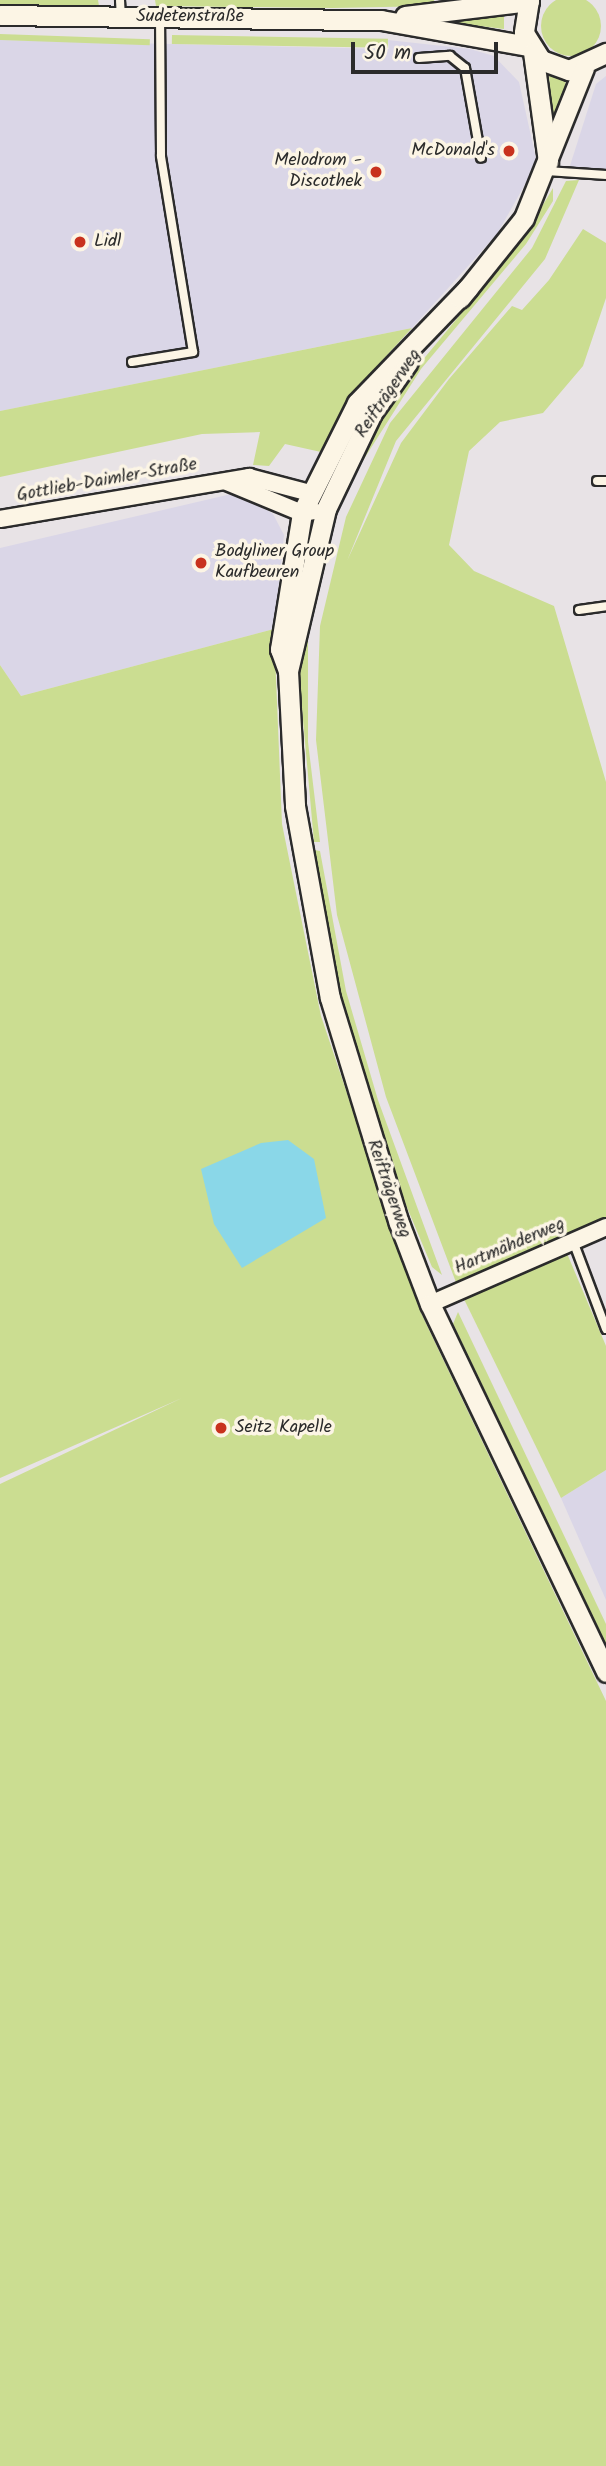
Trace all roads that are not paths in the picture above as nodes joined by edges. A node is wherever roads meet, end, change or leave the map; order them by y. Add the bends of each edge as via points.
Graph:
1 (529, 1) edge
2 (121, 8) edge
3 (0, 15) edge
4 (160, 17) junction
5 (380, 20) junction
6 (531, 49) junction
7 (606, 53) edge
8 (419, 58) dead end
9 (584, 68) junction
10 (481, 158) dead end
11 (548, 168) junction
12 (606, 175) edge
13 (468, 288) junction
14 (132, 362) dead end
15 (221, 481) junction
16 (310, 493) junction
17 (326, 509) junction
18 (302, 513) junction
19 (0, 519) edge
20 (606, 606) edge
21 (579, 610) dead end
22 (288, 671) junction
23 (606, 1227) edge
24 (573, 1241) junction
25 (430, 1304) junction
26 (606, 1329) edge
27 (606, 1672) edge

1 - 5 street, Sudetenstraße
1 - 6 street via 523,18
2 - 3 street, Sudetenstraße
2 - 4 street, Sudetenstraße
4 - 5 street, Sudetenstraße
4 - 14 lane via 161,156 193,352
5 - 6 street, Sudetenstraße
6 - 9 street, Sudetenstraße via 553,67
6 - 11 street
7 - 9 street
8 - 10 lane via 450,56 466,68
9 - 11 street, Reifträgerweg
11 - 12 lane
11 - 13 street, Reifträgerweg via 524,218
13 - 16 street, Reifträgerweg via 357,402
13 - 17 street, Reifträgerweg via 372,413
15 - 16 street, Gottlieb-Daimler-Straße via 272,478
15 - 18 street, Gottlieb-Daimler-Straße
15 - 19 street, Gottlieb-Daimler-Straße
16 - 17 street
16 - 18 street, Reifträgerweg
17 - 18 street
17 - 22 street, Reifträgerweg
18 - 22 street, Reifträgerweg via 280,649
20 - 21 lane
22 - 25 street, Reifträgerweg via 299,839 330,998 378,1163
23 - 24 street, Hartmähderweg
24 - 25 street, Hartmähderweg
24 - 26 lane
25 - 27 street, Reifträgerweg

